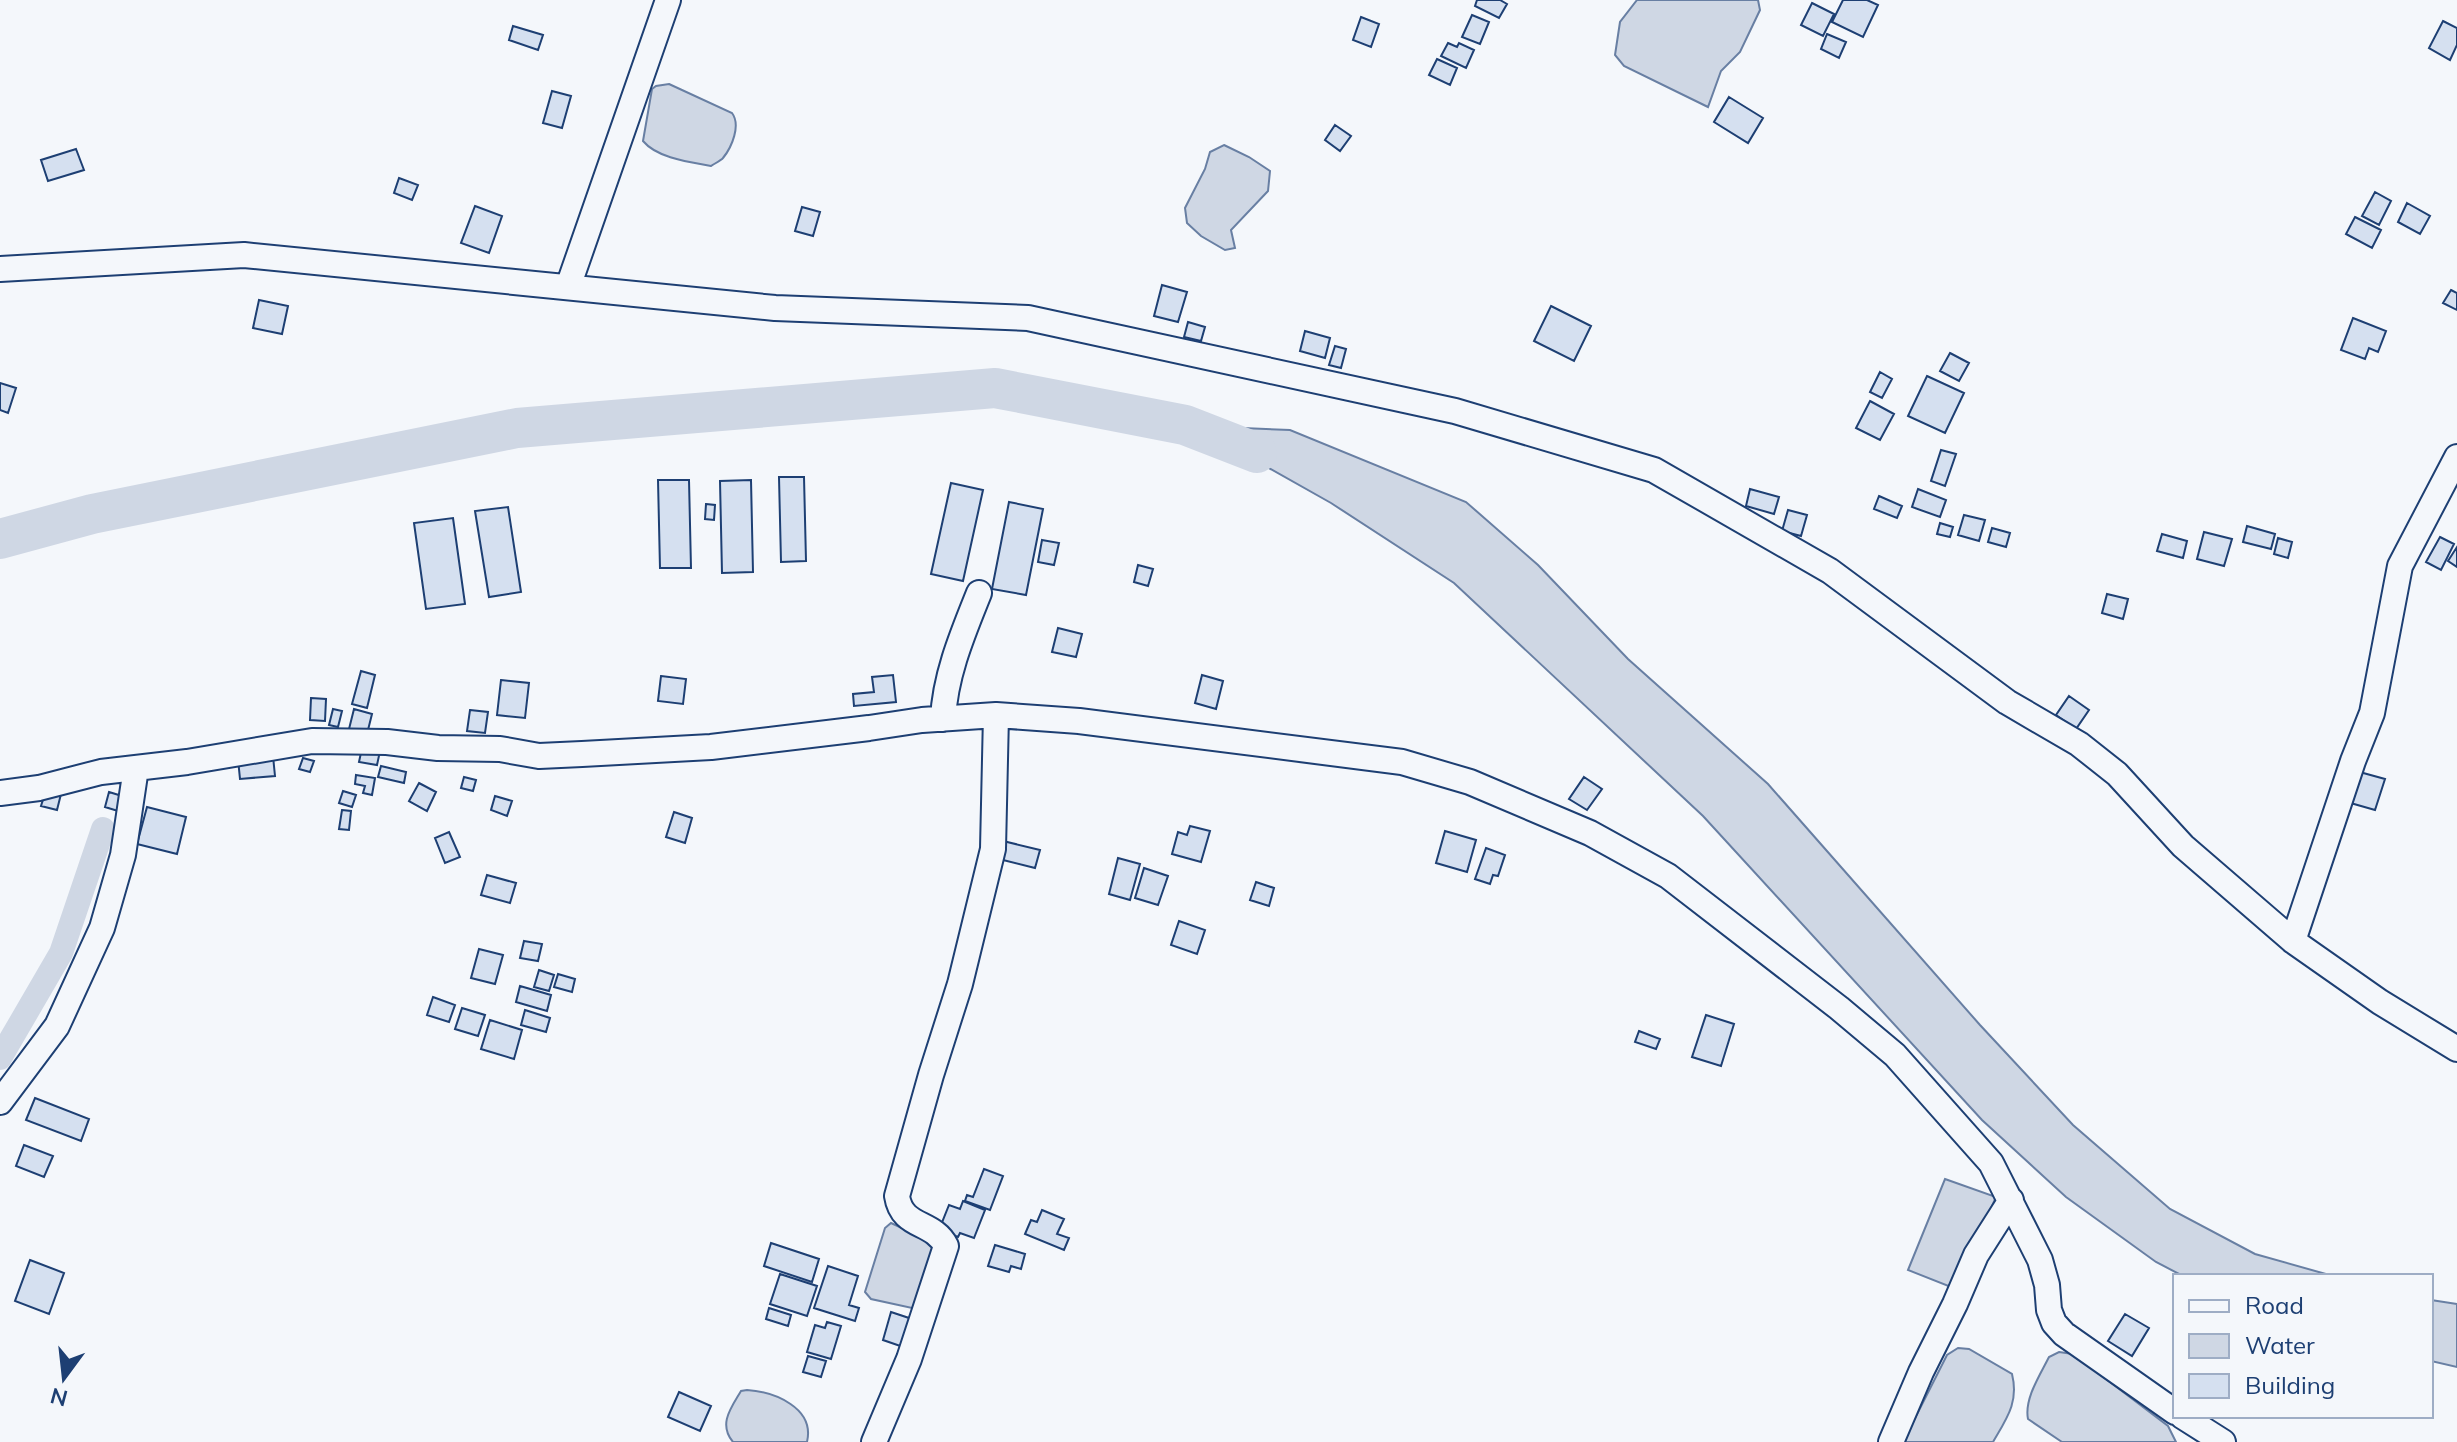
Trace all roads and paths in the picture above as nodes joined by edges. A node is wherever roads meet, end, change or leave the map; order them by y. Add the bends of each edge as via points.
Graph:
1 (668, 0) edge
2 (0, 269) edge
3 (568, 287) junction
4 (2457, 457) edge
5 (979, 593) dead end
6 (996, 715) junction
7 (943, 719) junction
8 (136, 768) junction
9 (0, 793) edge
10 (2293, 941) junction
11 (2457, 1049) edge
12 (0, 1102) edge
13 (2011, 1200) junction
14 (2173, 1411) edge
15 (2185, 1418) edge
16 (874, 1442) edge
17 (1891, 1442) edge
18 (2223, 1442) edge

1 - 3 street
2 - 3 street via 244,255
3 - 10 street via 775,308 1028,318 1455,411 1654,470 1830,571 2007,702 2079,744 2117,774 2183,846
4 - 10 street via 2400,566 2372,713
5 - 7 street via 957,651
6 - 7 street
6 - 13 street via 1402,762 1470,782 1590,833 1668,876 1895,1055 1991,1163
6 - 16 street via 993,849 960,984 897,1196 905,1217 941,1237 946,1246 909,1359
7 - 8 street via 711,747 539,756 500,749 312,741
8 - 9 street
8 - 12 street via 123,855 102,928 57,1026
10 - 11 street
13 - 14 street via 2044,1273 2054,1323
13 - 17 street via 1976,1255
15 - 18 street

